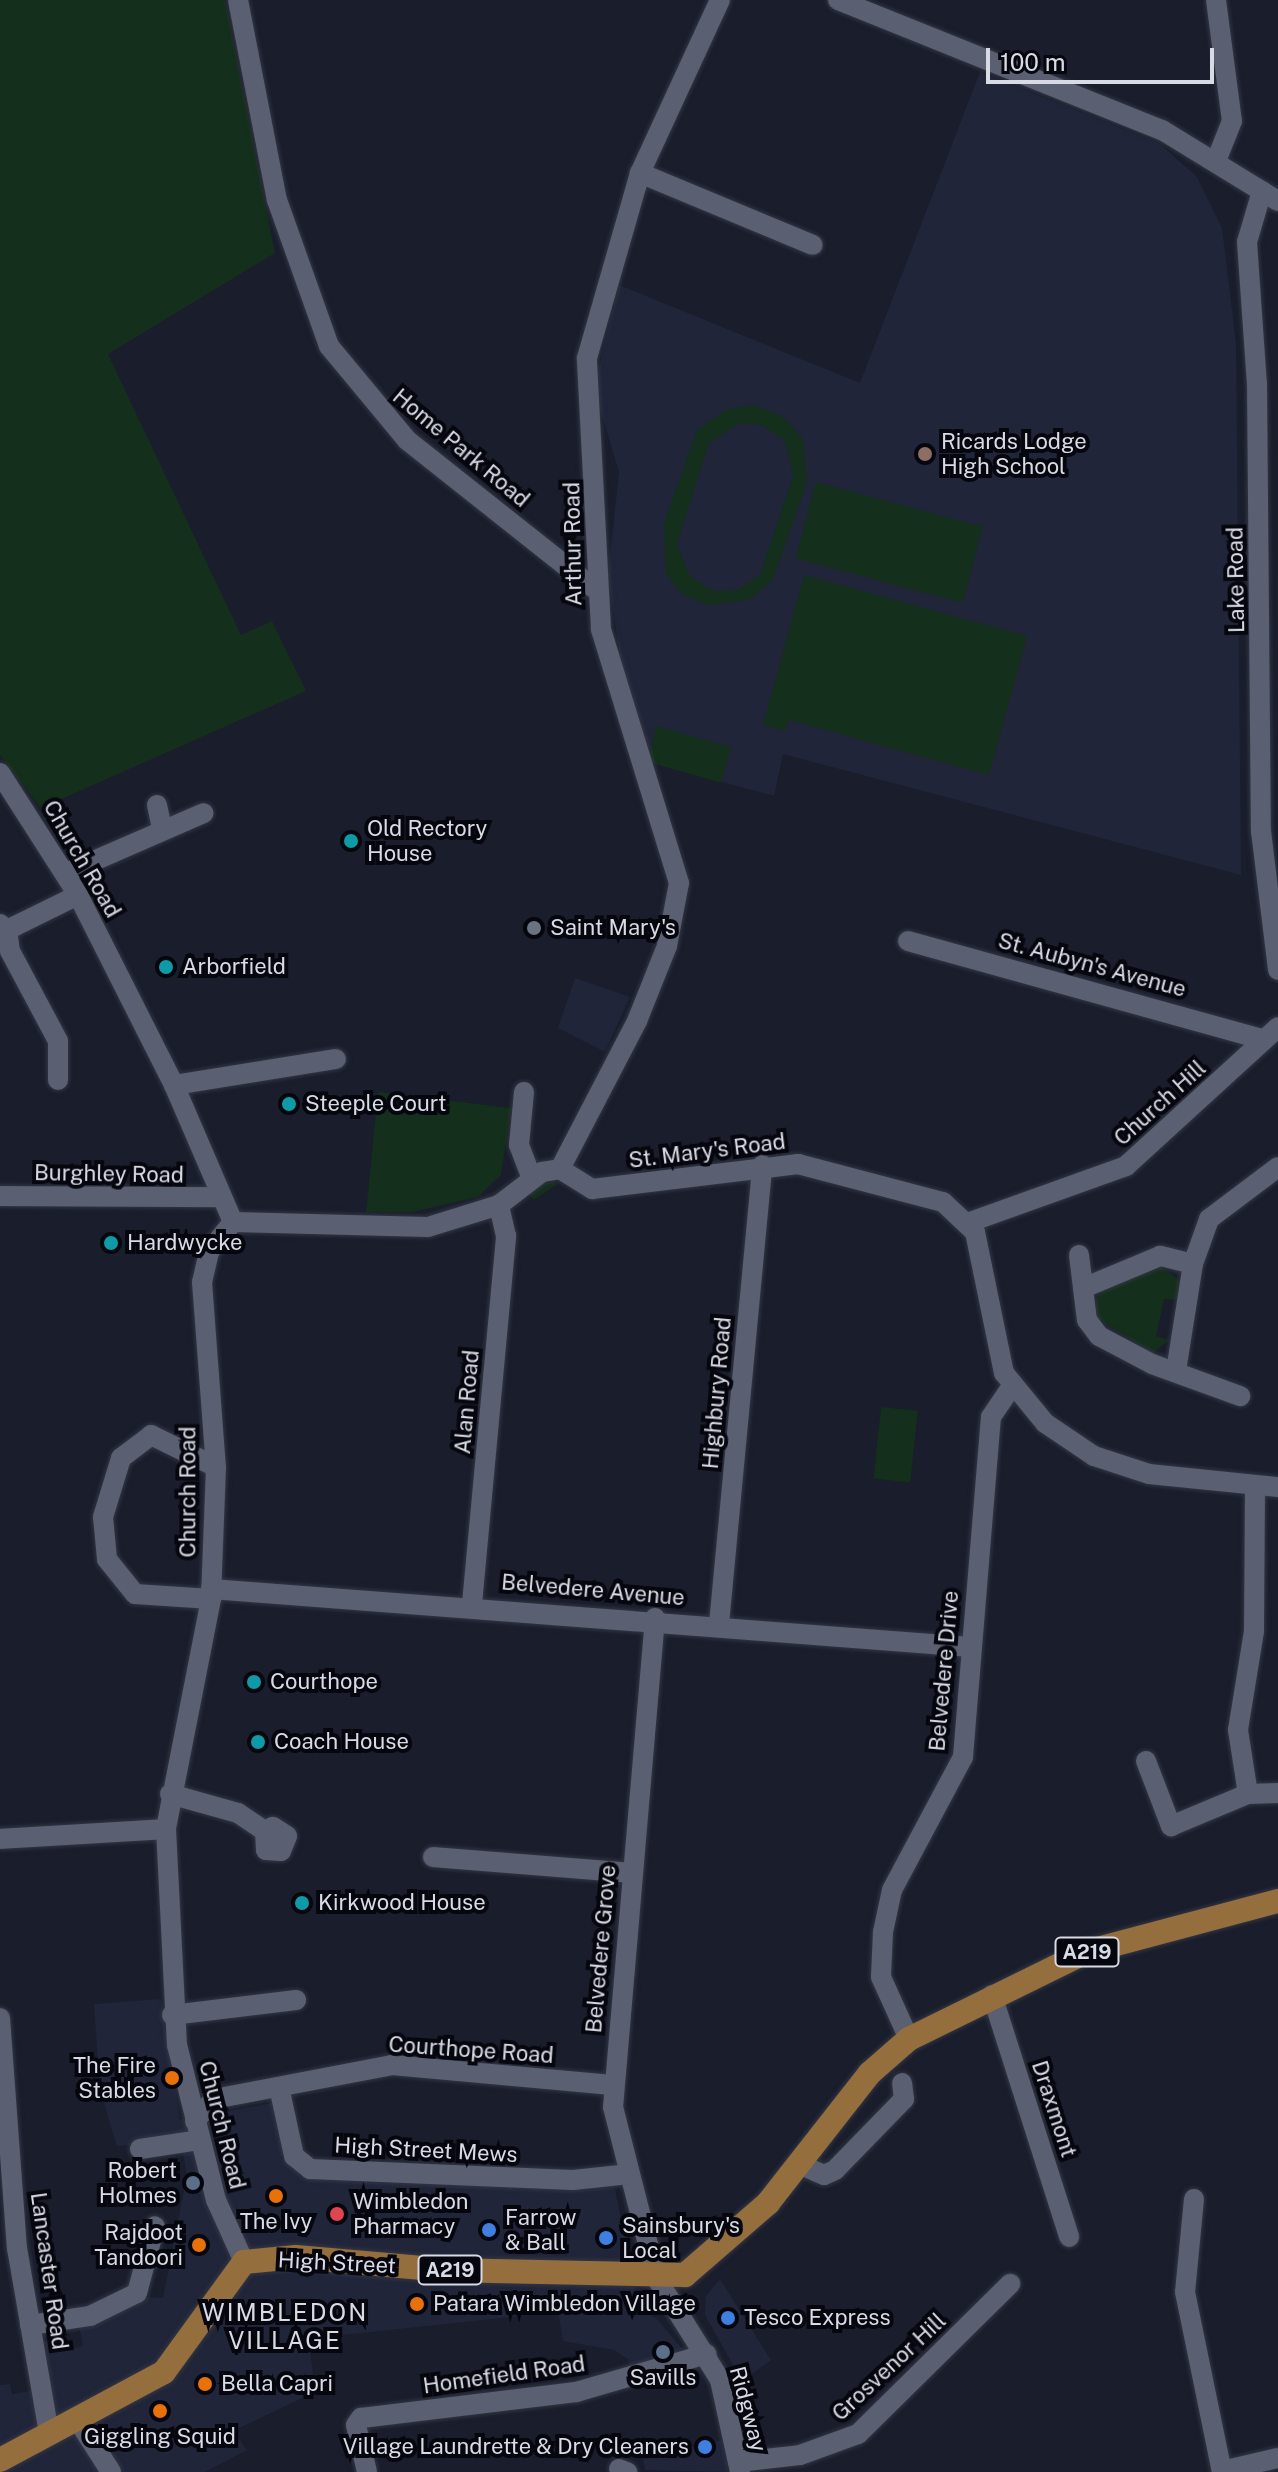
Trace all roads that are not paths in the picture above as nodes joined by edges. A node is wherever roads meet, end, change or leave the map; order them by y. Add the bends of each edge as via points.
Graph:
1 (238, 0) edge
2 (720, 0) edge
3 (838, 0) edge
4 (1216, 0) edge
5 (1216, 161) junction
6 (640, 173) junction
7 (1270, 196) edge
8 (813, 245) dead end
9 (1269, 582) edge
10 (594, 588) junction
11 (1270, 709) edge
12 (0, 773) edge
13 (157, 805) dead end
14 (204, 813) dead end
15 (162, 828) junction
16 (1270, 832) edge
17 (66, 873) junction
18 (78, 895) junction
19 (3, 927) edge
20 (1273, 930) edge
21 (908, 941) dead end
22 (1278, 970) edge
23 (1270, 1033) edge
24 (336, 1059) dead end
25 (66, 1072) dead end
26 (174, 1085) junction
27 (524, 1092) dead end
28 (762, 1165) junction
29 (1278, 1167) edge
30 (560, 1169) junction
31 (532, 1179) junction
32 (0, 1196) edge
33 (218, 1197) junction
34 (499, 1205) junction
35 (233, 1222) junction
36 (970, 1222) junction
37 (1079, 1255) dead end
38 (1193, 1264) junction
39 (1083, 1288) junction
40 (1176, 1371) junction
41 (1012, 1386) junction
42 (1240, 1396) dead end
43 (216, 1467) junction
44 (1255, 1485) junction
45 (1278, 1485) edge
46 (211, 1594) junction
47 (472, 1604) junction
48 (655, 1618) junction
49 (719, 1624) junction
50 (971, 1647) junction
51 (1147, 1758) dead end
52 (1278, 1793) edge
53 (170, 1794) junction
54 (1248, 1794) junction
55 (166, 1829) junction
56 (265, 1831) dead end
57 (0, 1839) edge
58 (433, 1857) dead end
59 (632, 1873) junction
60 (1278, 1901) edge
61 (992, 1995) junction
62 (296, 2000) dead end
63 (172, 2015) junction
64 (0, 2018) edge
65 (909, 2039) junction
66 (902, 2083) dead end
67 (612, 2085) junction
68 (279, 2087) junction
69 (197, 2131) junction
70 (140, 2149) dead end
71 (799, 2164) junction
72 (630, 2174) junction
73 (1194, 2199) dead end
74 (155, 2226) dead end
75 (1069, 2237) dead end
76 (244, 2262) junction
77 (657, 2279) junction
78 (1010, 2284) dead end
79 (30, 2325) junction
80 (707, 2354) junction
81 (77, 2419) junction
82 (49, 2434) junction
83 (1278, 2458) edge
84 (0, 2460) edge
85 (739, 2467) edge
86 (111, 2472) edge
87 (367, 2472) edge
88 (1222, 2472) edge

1 - 10 street, Home Park Road via 277,200 329,346 407,440 570,576
2 - 6 street, Arthur Road
3 - 5 street via 1140,120
4 - 5 street via 1232,121
5 - 7 street
6 - 8 street
6 - 10 street, Arthur Road via 587,358
7 - 9 street, Lake Road via 1247,242
9 - 11 street, Lake Road
10 - 30 street, Arthur Road via 615,691 679,883 667,946 637,1021
11 - 16 street, Lake Road
12 - 17 street, Church Road
13 - 15 street
14 - 15 street
15 - 17 street
16 - 20 street, Lake Road
17 - 18 street, Church Road
18 - 19 street
18 - 26 street, Church Road
19 - 25 street via 10,951 46,1007
20 - 22 street, Lake Road
21 - 23 street, St. Aubyn's Avenue
23 - 36 street, Church Hill via 1126,1166
24 - 26 street
26 - 33 street, Church Road
27 - 31 street via 519,1145
28 - 30 street, St. Mary's Road via 592,1189
28 - 36 street, St. Mary's Road via 830,1169 943,1202
28 - 49 street, Highbury Road
29 - 38 street via 1209,1219
30 - 31 street
31 - 34 street
32 - 33 street, Burghley Road
33 - 35 street, Church Road
34 - 35 street via 428,1227
34 - 47 street, Alan Road via 506,1236
35 - 43 street, Church Road via 209,1252 202,1282
36 - 41 street
37 - 39 street
38 - 39 street via 1160,1256
38 - 40 street
39 - 40 street via 1087,1320 1099,1336
40 - 42 street
41 - 44 street via 1045,1423 1094,1456 1149,1474
41 - 50 street, Belvedere Drive via 991,1417
43 - 46 street, Church Road
43 - 46 street, Belvedere Avenue via 151,1435 121,1458 103,1517 107,1559 135,1594
44 - 45 street
44 - 54 street via 1254,1631 1238,1730
46 - 47 street, Belvedere Avenue
46 - 53 street, Church Road
47 - 48 street, Belvedere Avenue
48 - 49 street, Belvedere Avenue
48 - 59 street, Belvedere Grove
49 - 50 street, Belvedere Avenue
50 - 65 street, Belvedere Drive via 963,1757 892,1890 883,1932 881,1977
51 - 54 street via 1164,1824
52 - 54 street
53 - 55 street, Church Road
53 - 56 street via 222,1805
55 - 57 street
55 - 63 street, Church Road
58 - 59 street
59 - 67 street, Belvedere Grove
60 - 61 main road, A219 via 1144,1932
61 - 65 main road, A219
61 - 75 street, Draxmont
62 - 63 street
63 - 69 street, Church Road
64 - 79 street, Lancaster Road
65 - 71 main road, A219 via 870,2073
66 - 71 street via 904,2099 835,2170 824,2175
67 - 68 street, Courthope Road via 392,2065
67 - 72 street, Belvedere Grove
68 - 69 street, Courthope Road via 214,2099
68 - 72 street, High Street Mews via 294,2156 310,2169 573,2180
69 - 70 street
69 - 76 street, Church Road via 224,2223
71 - 77 main road, A219 via 729,2242 685,2275
72 - 77 street, Belvedere Grove
73 - 88 street via 1185,2292
74 - 79 street via 137,2293 90,2316
76 - 77 main road, High Street / A219 via 296,2257
76 - 81 main road via 176,2362
77 - 80 street, Ridgway
78 - 85 street, Grosvenor Hill via 858,2434 800,2455
79 - 82 street, Lancaster Road
80 - 85 street, Ridgway
80 - 87 street, Homefield Road via 576,2392 361,2418 356,2425
81 - 82 main road
81 - 86 street
82 - 84 main road
83 - 88 street

